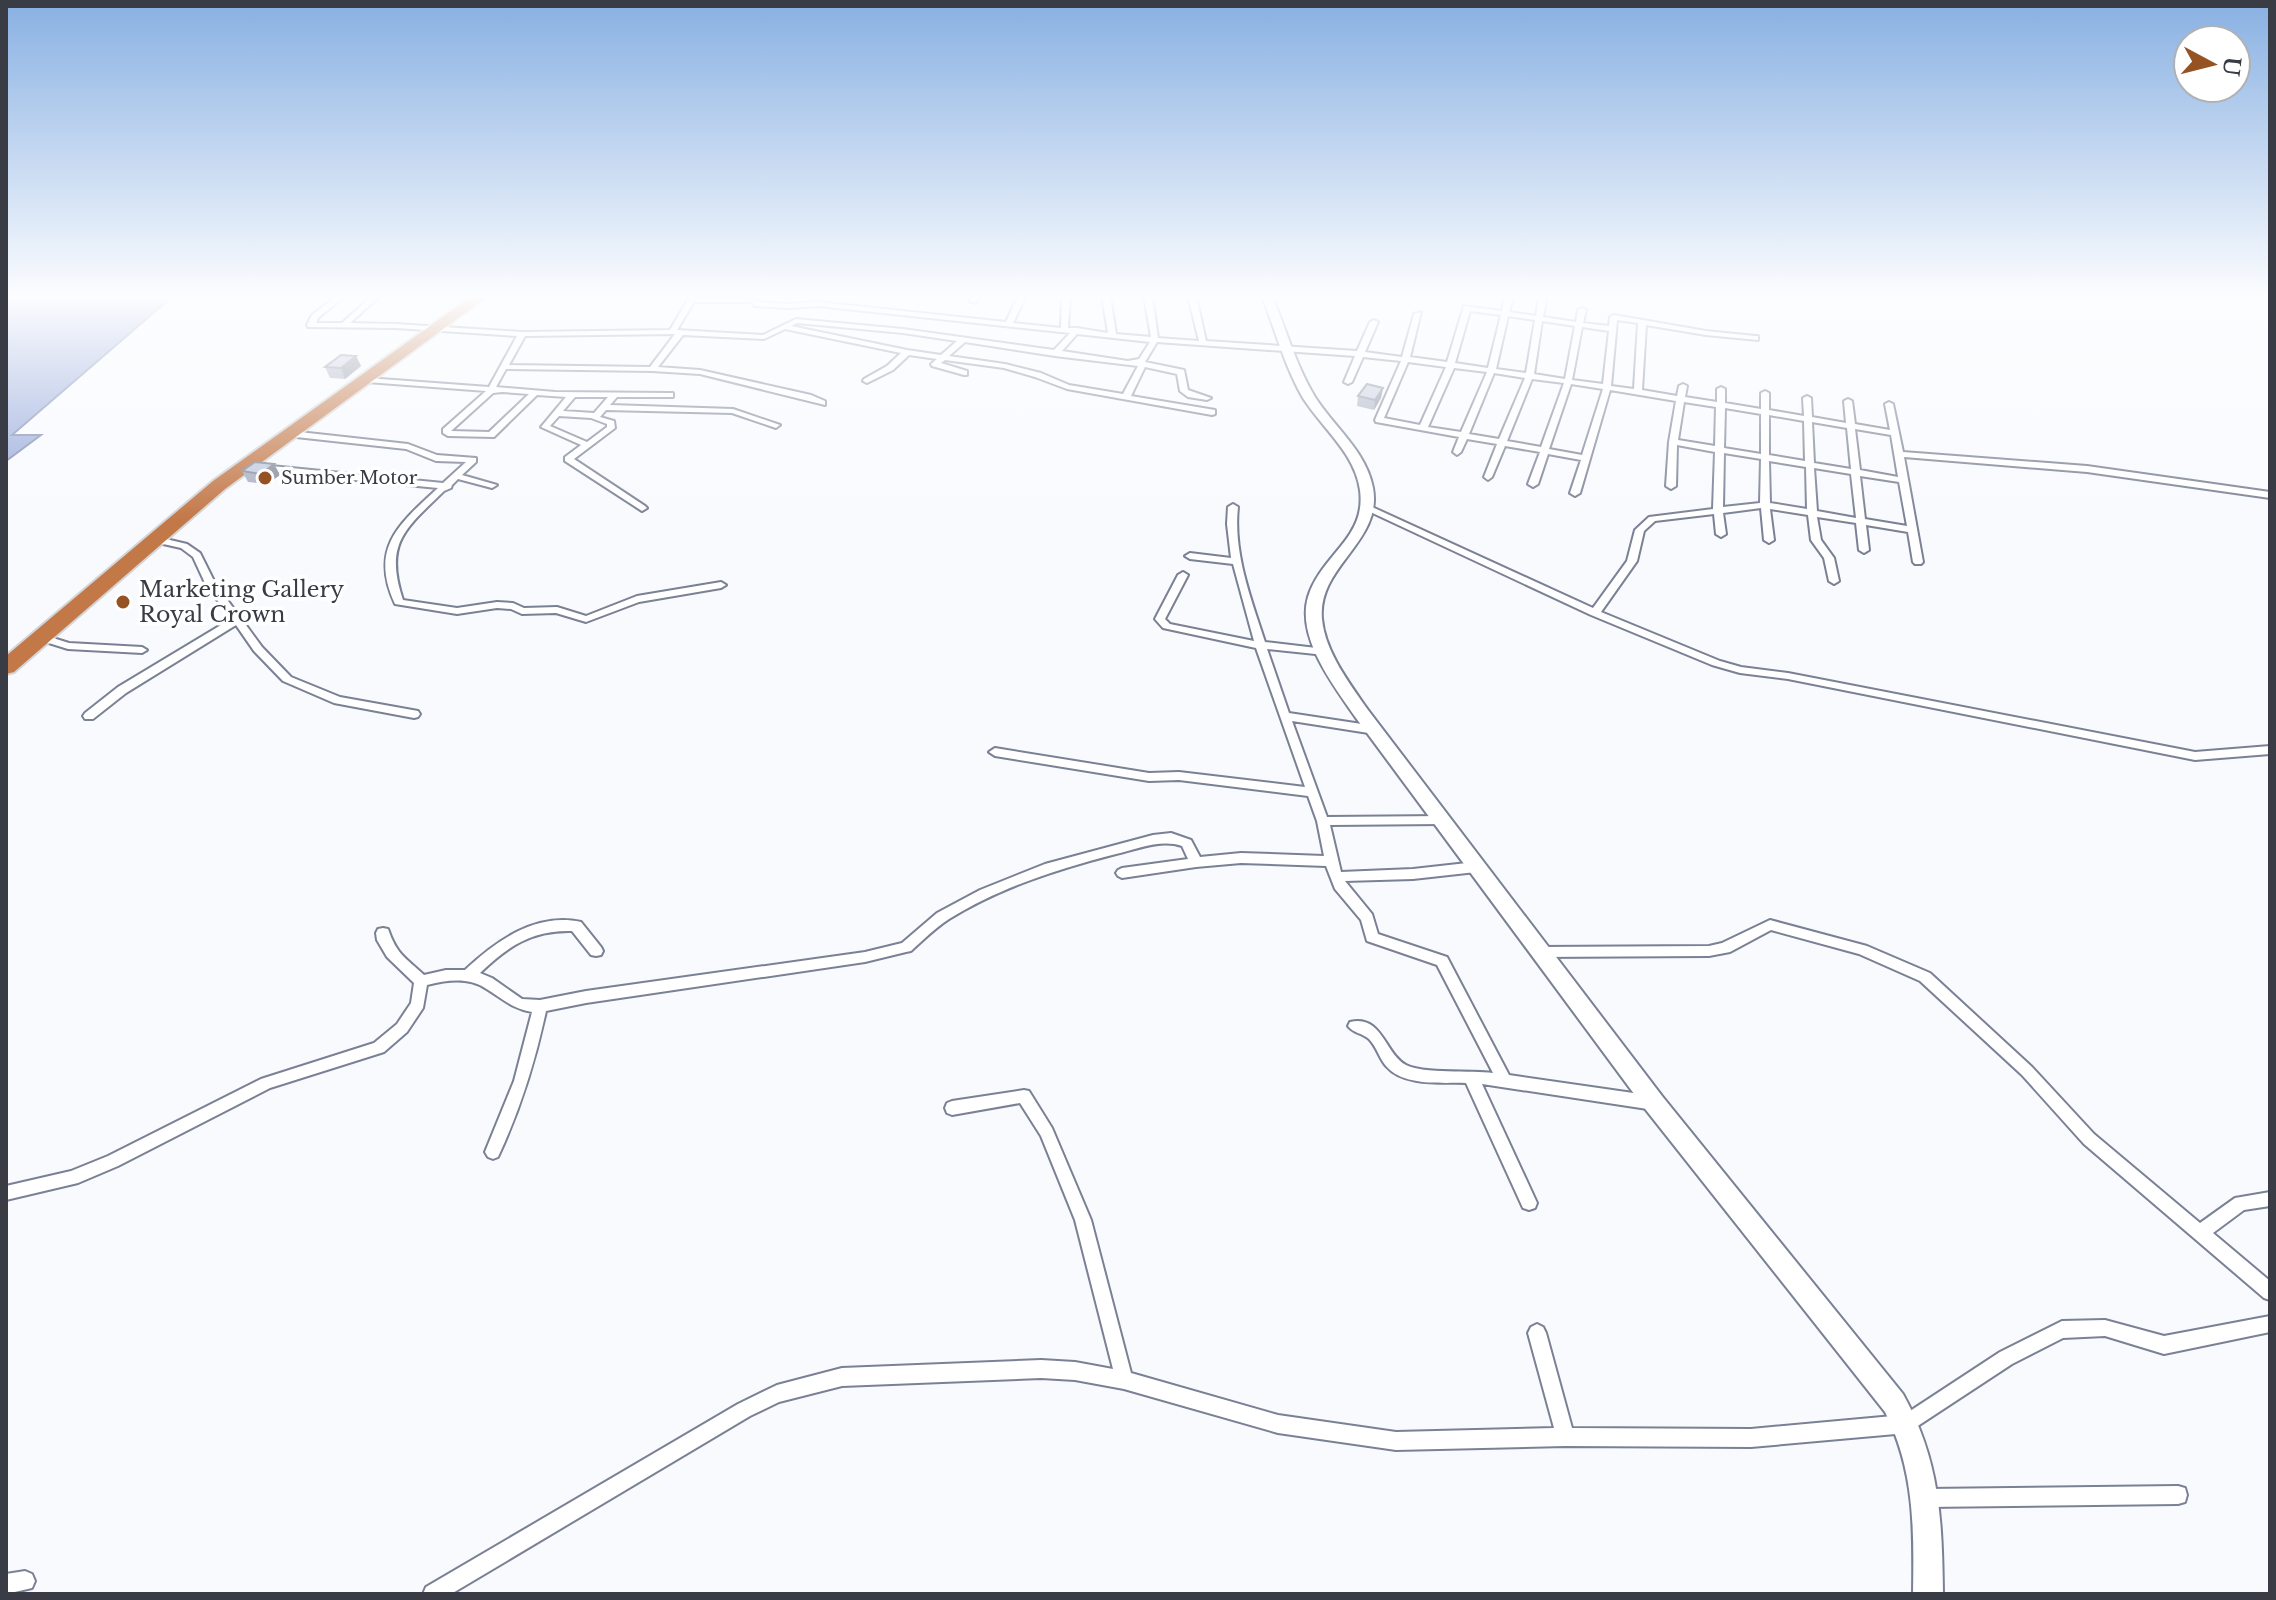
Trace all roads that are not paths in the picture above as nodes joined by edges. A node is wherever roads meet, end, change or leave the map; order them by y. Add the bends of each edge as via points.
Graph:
1 (380, 371) edge
2 (502, 371) edge
3 (679, 371) edge
4 (885, 371) edge
5 (956, 371) edge
6 (1022, 371) edge
7 (1137, 371) edge
8 (1175, 371) edge
9 (1299, 371) edge
10 (1353, 371) edge
11 (1400, 371) edge
12 (1448, 371) edge
13 (1480, 371) edge
14 (1530, 371) edge
15 (1570, 371) edge
16 (1608, 371) edge
17 (1639, 371) edge
18 (1491, 372) junction
19 (964, 373) dead end
20 (1529, 377) junction
21 (367, 380) junction
22 (867, 381) dead end
23 (1348, 382) dead end
24 (1568, 382) junction
25 (1683, 386) dead end
26 (492, 388) junction
27 (1607, 388) junction
28 (1721, 389) dead end
29 (535, 393) junction
30 (1638, 393) junction
31 (1765, 393) dead end
32 (573, 394) junction
33 (615, 394) junction
34 (670, 395) dead end
35 (1126, 397) junction
36 (1207, 398) dead end
37 (1807, 398) dead end
38 (1680, 400) junction
39 (1848, 401) dead end
40 (822, 403) dead end
41 (1889, 404) dead end
42 (606, 407) junction
43 (1722, 407) junction
44 (1212, 412) dead end
45 (558, 413) junction
46 (1766, 414) junction
47 (595, 416) junction
48 (1809, 421) junction
49 (776, 425) dead end
50 (1852, 427) junction
51 (1423, 429) junction
52 (1895, 433) junction
53 (290, 434) junction
54 (1464, 436) junction
55 (1673, 442) junction
56 (1504, 443) junction
57 (585, 444) junction
58 (1544, 450) junction
59 (1720, 450) junction
60 (1457, 452) dead end
61 (1898, 454) junction
62 (1586, 458) junction
63 (1765, 458) junction
64 (246, 465) junction
65 (1811, 465) junction
66 (1855, 473) junction
67 (456, 476) junction
68 (1488, 477) dead end
69 (1902, 480) junction
70 (1533, 484) dead end
71 (492, 485) dead end
72 (448, 486) junction
73 (1671, 486) dead end
74 (1575, 493) dead end
75 (2270, 495) edge
76 (1765, 505) junction
77 (1233, 507) dead end
78 (642, 508) dead end
79 (1369, 509) junction
80 (1718, 512) junction
81 (1812, 513) junction
82 (1862, 522) junction
83 (1912, 530) junction
84 (1721, 534) dead end
85 (153, 539) junction
86 (1769, 540) dead end
87 (1864, 550) dead end
88 (1190, 556) dead end
89 (1238, 562) junction
90 (1918, 562) dead end
91 (1183, 575) dead end
92 (1834, 581) dead end
93 (721, 585) dead end
94 (1595, 613) junction
95 (239, 619) junction
96 (40, 637) junction
97 (1259, 645) junction
98 (142, 650) dead end
99 (1325, 652) junction
100 (6, 667) edge
101 (414, 714) dead end
102 (89, 716) dead end
103 (1285, 716) junction
104 (1375, 730) junction
105 (2270, 750) edge
106 (995, 752) dead end
107 (1311, 792) junction
108 (1443, 820) junction
109 (1323, 821) junction
110 (1331, 861) junction
111 (1196, 862) junction
112 (1476, 867) junction
113 (1122, 873) dead end
114 (1337, 877) junction
115 (383, 933) dead end
116 (596, 951) dead end
117 (1539, 952) junction
118 (468, 976) junction
119 (421, 981) junction
120 (540, 1007) junction
121 (1355, 1026) dead end
122 (1471, 1077) junction
123 (1505, 1081) junction
124 (1654, 1103) junction
125 (952, 1108) dead end
126 (493, 1152) dead end
127 (6, 1193) edge
128 (2270, 1199) edge
129 (1529, 1203) dead end
130 (2201, 1232) junction
131 (2270, 1292) edge
132 (2270, 1324) edge
133 (1537, 1333) dead end
134 (1124, 1380) junction
135 (1907, 1424) junction
136 (1565, 1437) junction
137 (2178, 1495) dead end
138 (1927, 1498) junction
139 (433, 1594) edge
140 (1928, 1594) edge

1 - 21 highway
2 - 26 street
3 - 40 street
4 - 22 street
5 - 19 street
6 - 35 street via 1067,387
7 - 35 street
8 - 36 street via 1181,372 1184,391
9 - 79 street via 1314,404 1352,453
10 - 23 street
11 - 51 street via 1379,420
12 - 51 street
13 - 18 street
14 - 20 street
15 - 24 street
16 - 27 street
17 - 30 street
18 - 20 street
18 - 54 street
20 - 24 street
20 - 56 street
21 - 26 street
21 - 53 highway
24 - 27 street
24 - 58 street
25 - 38 street
26 - 29 street
27 - 30 street
27 - 62 street
28 - 43 street
29 - 29 street via 491,435 446,431 491,391
29 - 32 street
30 - 38 street
31 - 46 street
32 - 33 street
32 - 45 street
33 - 34 street
33 - 42 street
35 - 44 street
37 - 48 street
38 - 43 street
38 - 55 street
39 - 50 street
41 - 52 street
42 - 47 street
42 - 49 street via 733,411
43 - 46 street
43 - 59 street
45 - 47 street
45 - 57 street via 545,427
46 - 48 street
46 - 63 street
47 - 57 street via 612,427
48 - 50 street
48 - 65 street
50 - 52 street
50 - 66 street
51 - 54 street
52 - 61 street
53 - 64 highway
53 - 67 street via 473,460
54 - 56 street
54 - 60 street
55 - 59 street
55 - 73 street
56 - 58 street
56 - 68 street
57 - 78 street via 568,459
58 - 62 street
58 - 70 street
59 - 63 street
59 - 80 street
61 - 69 street
61 - 75 street via 2087,469
62 - 74 street
63 - 65 street
63 - 76 street
64 - 72 street
64 - 85 highway
65 - 66 street
65 - 81 street
66 - 69 street
66 - 82 street
67 - 71 street
67 - 72 street
69 - 83 street
72 - 93 street via 401,530 392,548 391,581 399,602 457,611 497,605 557,610 586,619 637,599
76 - 80 street
76 - 81 street
76 - 86 street
77 - 89 street via 1230,519
79 - 94 street
79 - 99 street via 1316,593 1314,619
80 - 84 street
80 - 94 street via 1645,523 1632,561
81 - 82 street
81 - 92 street via 1816,540 1827,554
82 - 83 street
82 - 87 street
83 - 90 street
85 - 95 street via 191,550
85 - 96 highway
88 - 89 street
89 - 97 street
91 - 97 street via 1160,619 1163,624
94 - 105 street via 1740,670 2195,756
95 - 101 street via 287,679 338,700
95 - 102 street
96 - 98 street via 68,646
96 - 100 highway
97 - 99 street
97 - 103 street
99 - 104 street
103 - 104 street
103 - 107 street
104 - 108 street
106 - 107 street via 1149,777
107 - 109 street
108 - 109 street
108 - 112 street
109 - 110 street
110 - 111 street
110 - 114 street
111 - 113 street
111 - 120 street via 1191,849 1178,839 1133,844 1049,867 985,893 897,951
112 - 114 street
112 - 117 street
114 - 123 street via 1367,918 1372,937 1442,961
115 - 119 street via 390,952
116 - 118 street via 576,926 545,927 504,942
117 - 124 street
117 - 130 street via 1709,951 1770,925 1862,950 1925,977 2027,1071 2089,1139
118 - 119 street
118 - 120 street via 515,1002
119 - 127 street via 418,1004 379,1048 266,1083 72,1178
120 - 126 street via 527,1069
121 - 122 street via 1370,1029 1404,1072
122 - 123 street
122 - 129 street
123 - 124 street
124 - 135 street via 1835,1326
125 - 134 street via 1024,1096 1030,1103 1083,1220
128 - 130 street via 2241,1203
130 - 131 street
132 - 135 street via 2164,1345 2105,1328 2062,1330 2006,1358
133 - 136 street
134 - 136 street via 1278,1424 1350,1437
134 - 139 street via 1041,1369 814,1382 744,1410
135 - 136 street via 1751,1438
135 - 138 street
137 - 138 street
138 - 140 street

